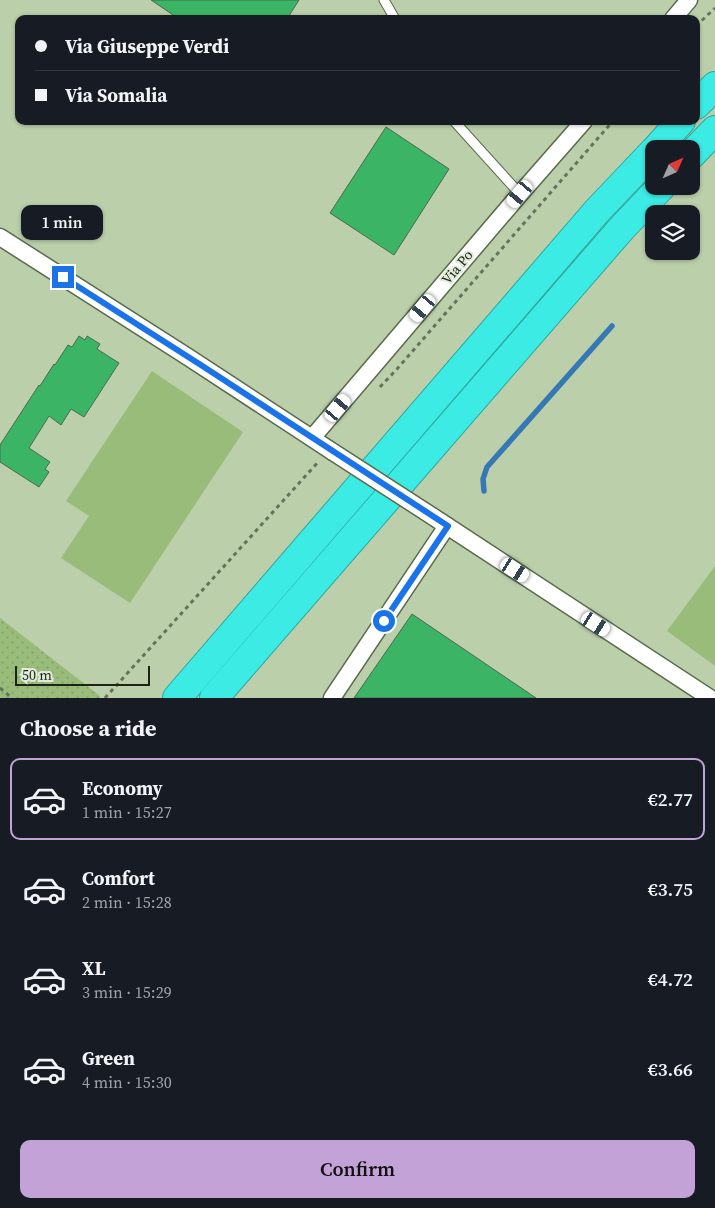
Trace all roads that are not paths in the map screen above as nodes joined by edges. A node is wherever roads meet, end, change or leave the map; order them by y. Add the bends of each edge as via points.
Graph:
1 (384, 0) edge
2 (689, 0) edge
3 (393, 15) edge
4 (676, 15) edge
5 (715, 86) edge
6 (700, 102) edge
7 (458, 125) edge
8 (580, 125) edge
9 (678, 125) edge
10 (715, 130) edge
11 (664, 140) edge
12 (700, 146) edge
13 (645, 161) edge
14 (520, 194) junction
15 (654, 195) edge
16 (0, 237) edge
17 (312, 438) junction
18 (448, 526) junction
19 (177, 698) edge
20 (214, 698) edge
21 (332, 698) edge
22 (710, 698) edge

1 - 3 lane
2 - 4 street
5 - 6 highway
7 - 14 lane
8 - 14 street, Via Po
9 - 11 highway
10 - 12 highway
13 - 19 highway
14 - 17 street, Via Po
15 - 20 highway
16 - 17 street
17 - 18 street, bridge
18 - 21 street
18 - 22 street

